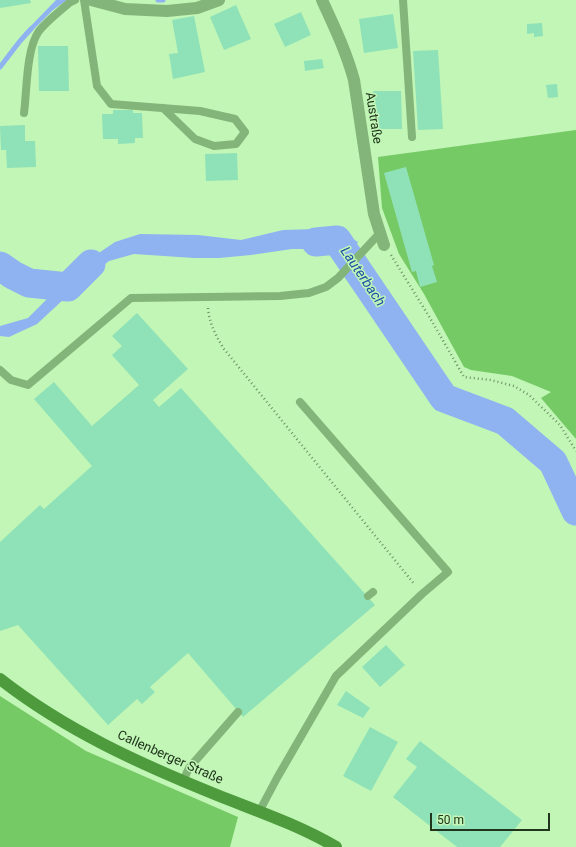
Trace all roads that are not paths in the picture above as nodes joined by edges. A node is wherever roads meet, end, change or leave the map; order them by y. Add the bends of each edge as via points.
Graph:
1 (74, 0) edge
2 (84, 0) edge
3 (91, 0) edge
4 (219, 0) edge
5 (322, 0) edge
6 (403, 0) edge
7 (163, 108) junction
8 (24, 113) dead end
9 (412, 137) dead end
10 (382, 239) joint
11 (0, 370) edge
12 (300, 402) dead end
13 (0, 680) edge
14 (238, 712) dead end
15 (183, 781) junction
16 (259, 812) junction
17 (336, 847) edge

1 - 8 lane via 40,31 34,41 30,52
2 - 7 lane via 97,86 111,104
3 - 4 street via 125,9 167,11 197,8
5 - 10 street, Austraße via 349,60 374,214
6 - 9 lane
7 - 7 lane via 200,111 235,119 245,132 236,144 214,146 195,138
10 - 11 lane via 366,249 326,287 309,293 280,296 131,298 28,385 11,380
12 - 16 lane via 448,572 336,676
13 - 15 street, Callenberger Straße via 25,699 83,734
14 - 15 lane via 189,768
15 - 16 street, Callenberger Straße
16 - 17 street, Callenberger Straße via 297,827

